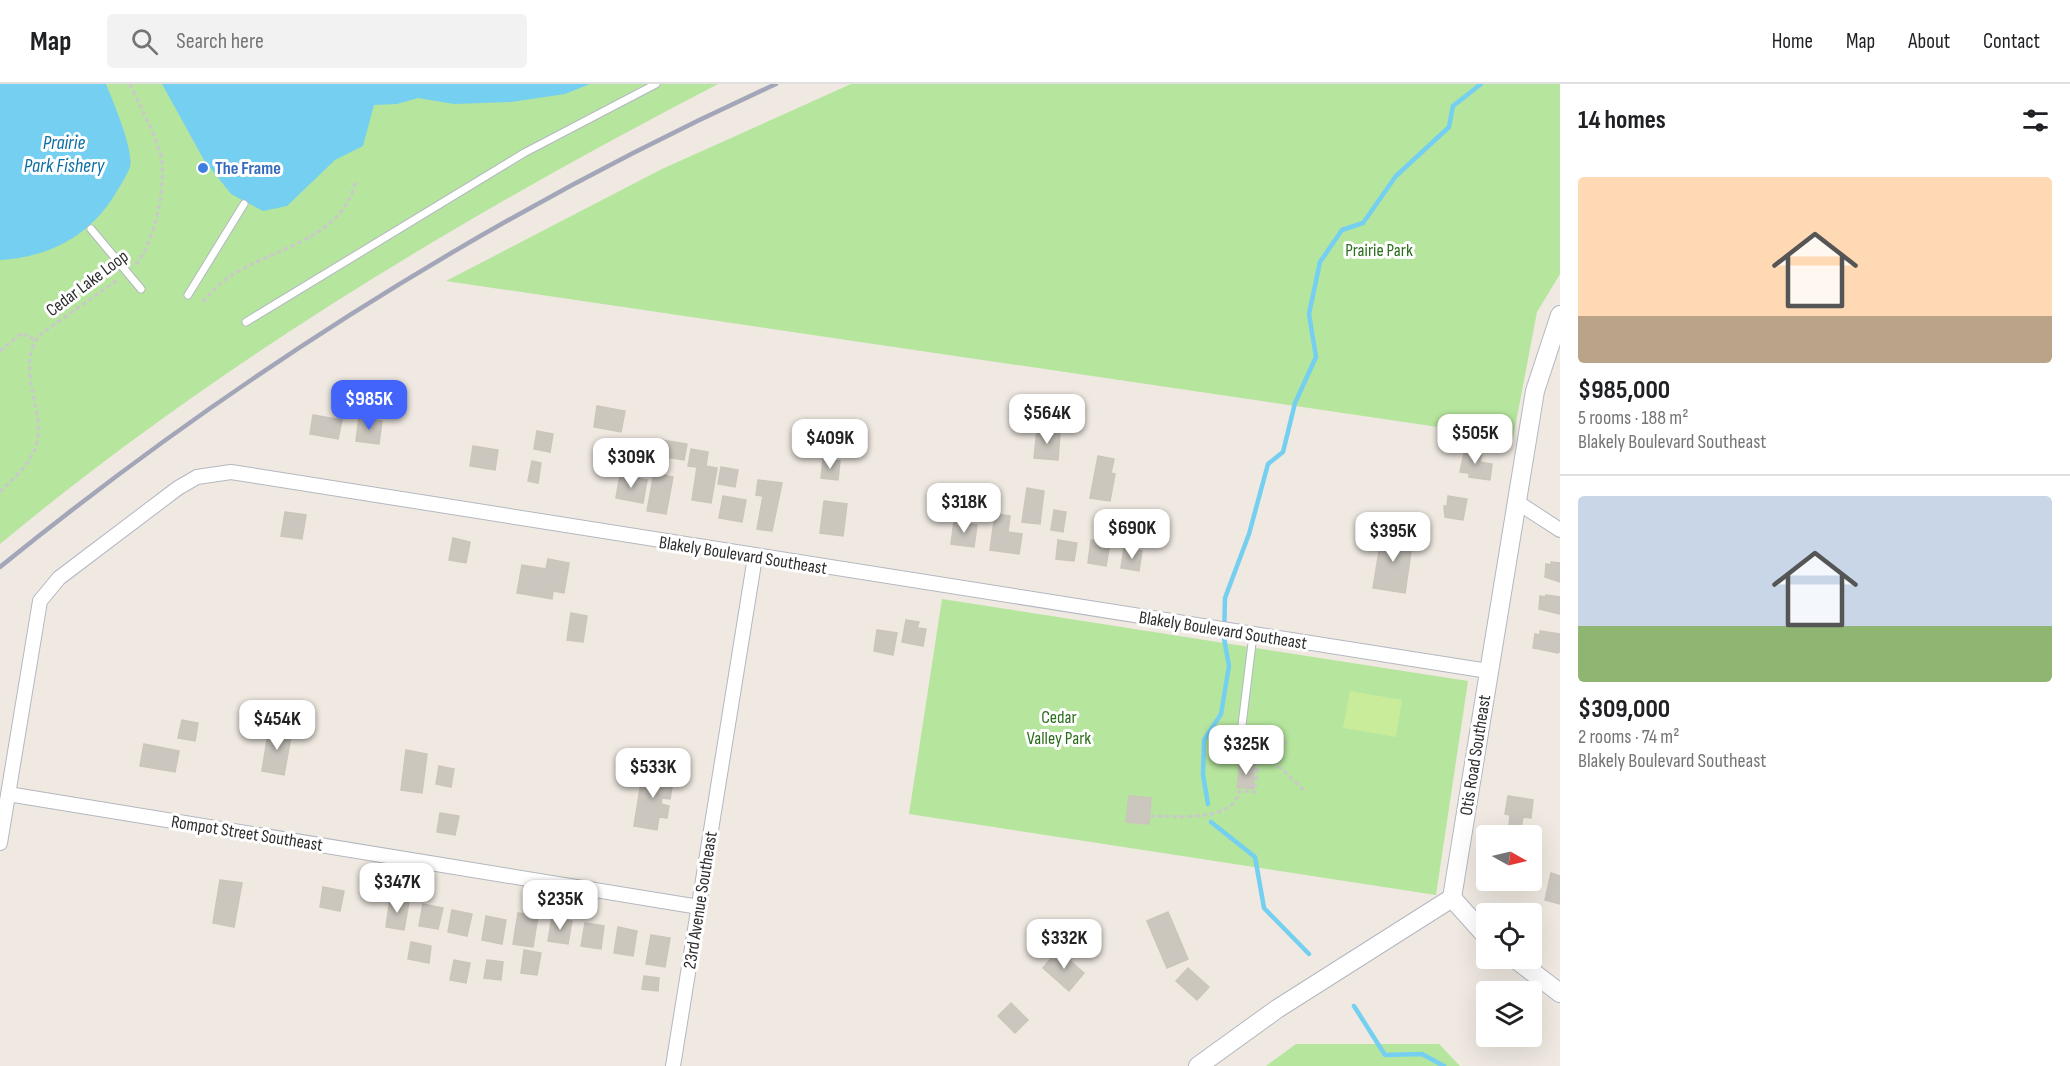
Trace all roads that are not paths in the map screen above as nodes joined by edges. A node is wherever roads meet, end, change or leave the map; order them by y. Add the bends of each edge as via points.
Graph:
1 (656, 84) edge
2 (244, 204) dead end
3 (92, 229) dead end
4 (141, 289) dead end
5 (188, 296) dead end
6 (1560, 315) edge
7 (246, 322) dead end
8 (1517, 502) junction
9 (1560, 530) edge
10 (755, 557) junction
11 (1250, 634) junction
12 (1488, 671) junction
13 (1242, 725) road end
14 (8, 794) junction
15 (0, 843) edge
16 (1452, 898) junction
17 (699, 907) junction
18 (1476, 925) edge
19 (1528, 969) edge
20 (1560, 993) edge
21 (673, 1066) edge
22 (1198, 1066) edge

1 - 7 lane via 524,153
2 - 5 lane
3 - 4 lane
6 - 8 street, Otis Road Southeast via 1535,392
8 - 9 street
8 - 12 street, Otis Road Southeast
10 - 11 street, Blakely Boulevard Southeast
10 - 14 street, Blakely Boulevard Southeast via 231,472 197,477 59,578 40,601
10 - 17 street, 23rd Avenue Southeast
11 - 12 street, Blakely Boulevard Southeast
11 - 13 lane
12 - 16 street, Otis Road Southeast
14 - 15 street
14 - 17 street, Rompot Street Southeast
16 - 18 street
16 - 22 street via 1277,1009
17 - 21 street, 23rd Avenue Southeast
19 - 20 street

